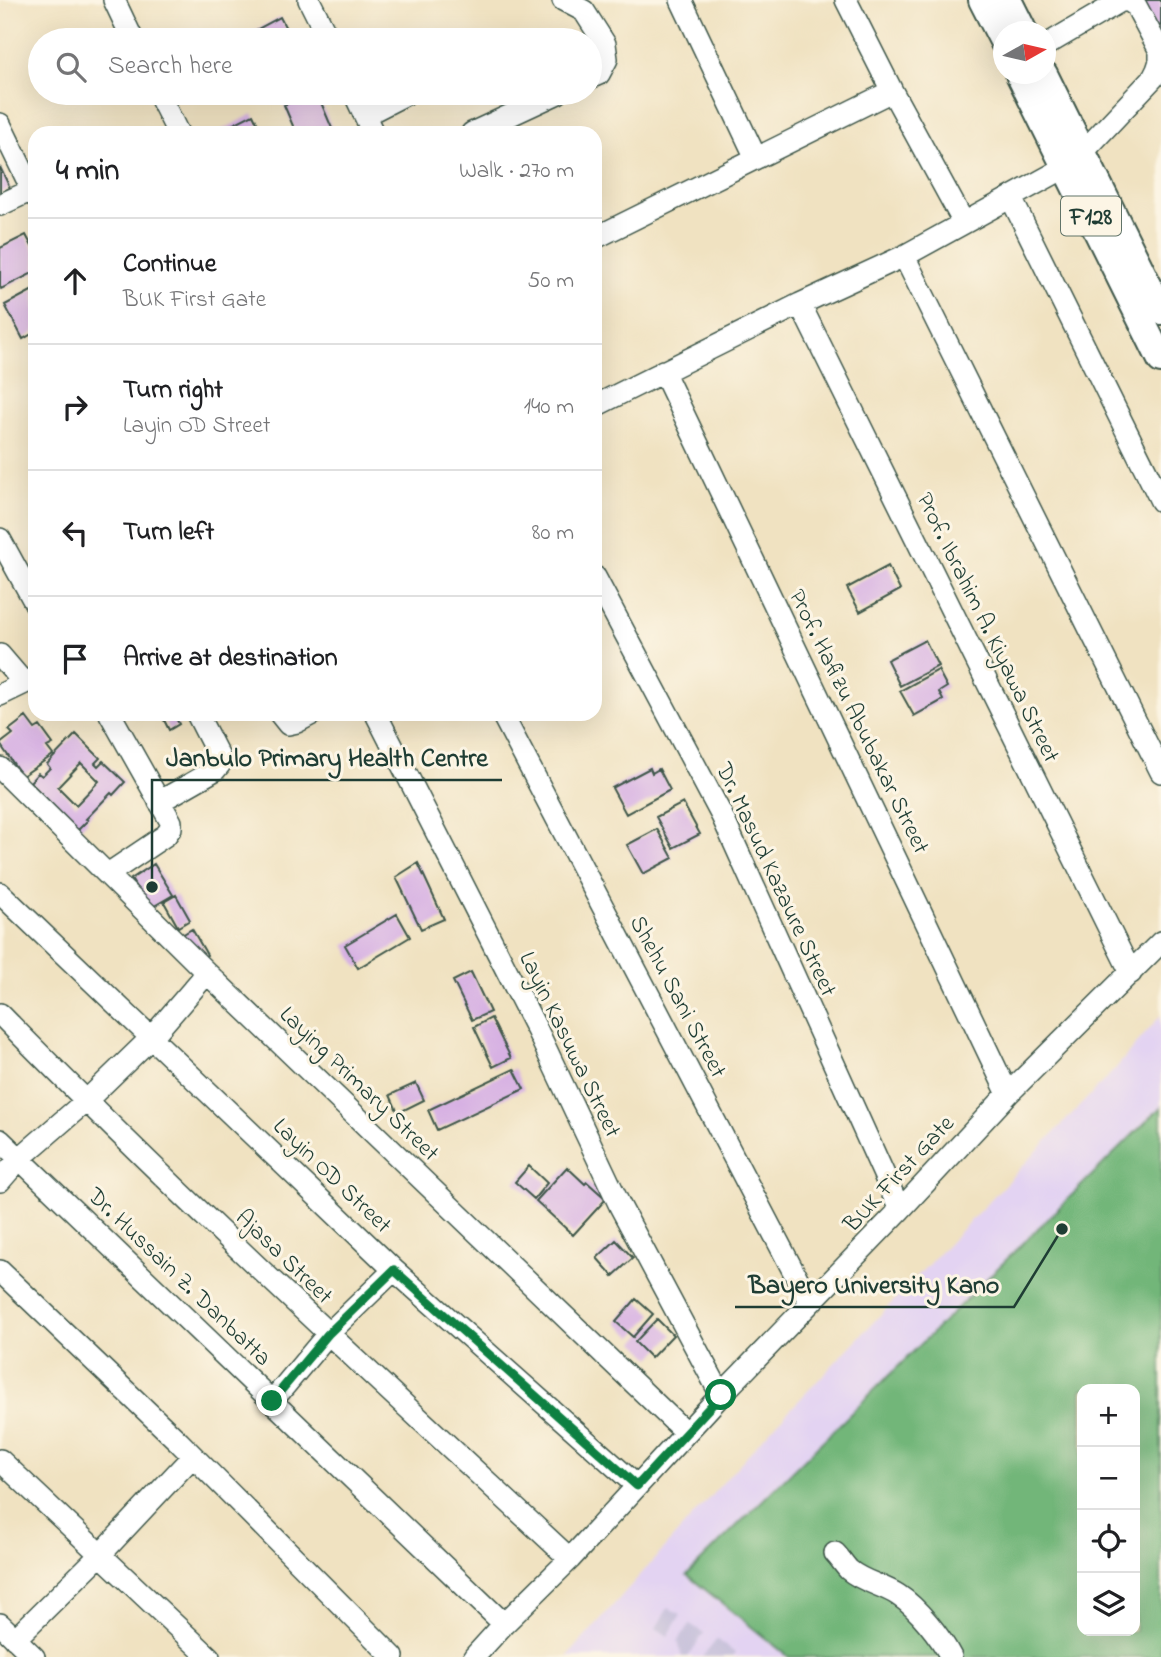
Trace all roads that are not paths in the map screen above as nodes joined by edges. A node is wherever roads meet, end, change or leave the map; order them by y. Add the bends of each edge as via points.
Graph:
1 (114, 0) edge
2 (310, 0) edge
3 (563, 0) edge
4 (681, 0) edge
5 (846, 0) edge
6 (982, 0) edge
7 (1008, 0) edge
8 (1018, 21) edge
9 (993, 23) edge
10 (127, 28) edge
11 (323, 28) edge
12 (595, 28) edge
13 (602, 39) edge
14 (1056, 39) edge
15 (602, 68) edge
16 (1026, 84) edge
17 (1048, 84) edge
18 (892, 91) junction
19 (164, 105) edge
20 (360, 105) edge
21 (393, 105) edge
22 (532, 105) edge
23 (0, 124) edge
24 (369, 124) edge
25 (174, 126) edge
26 (487, 126) edge
27 (756, 158) junction
28 (1075, 159) junction
29 (28, 183) edge
30 (28, 195) edge
31 (1011, 198) junction
32 (0, 205) edge
33 (964, 223) junction
34 (602, 235) edge
35 (904, 256) junction
36 (800, 304) junction
37 (1161, 311) edge
38 (1161, 360) edge
39 (663, 371) junction
40 (602, 402) edge
41 (1161, 501) edge
42 (0, 539) edge
43 (28, 590) edge
44 (602, 590) edge
45 (0, 655) edge
46 (28, 679) edge
47 (28, 682) edge
48 (0, 695) edge
49 (115, 721) edge
50 (201, 721) edge
51 (380, 721) edge
52 (506, 721) edge
53 (0, 768) edge
54 (1161, 772) edge
55 (159, 802) junction
56 (107, 874) junction
57 (0, 894) edge
58 (1161, 942) edge
59 (207, 973) junction
60 (1131, 973) junction
61 (0, 1014) edge
62 (152, 1037) junction
63 (1008, 1094) junction
64 (86, 1101) junction
65 (0, 1140) edge
66 (20, 1158) junction
67 (0, 1181) edge
68 (900, 1210) junction
69 (394, 1270) junction
70 (0, 1271) edge
71 (810, 1303) junction
72 (328, 1334) junction
73 (721, 1395) junction
74 (272, 1401) junction
75 (686, 1433) junction
76 (193, 1456) junction
77 (0, 1460) edge
78 (637, 1486) junction
79 (835, 1553) dead end
80 (100, 1555) junction
81 (570, 1559) junction
82 (504, 1624) junction
83 (4, 1628) edge
84 (34, 1657) edge
85 (209, 1657) edge
86 (393, 1657) edge
87 (474, 1657) edge
88 (951, 1657) edge

1 - 10 street
2 - 11 street
3 - 12 street via 584,11
4 - 27 street
5 - 18 street
6 - 9 main road
7 - 8 main road
13 - 15 street via 607,59
14 - 28 street via 1121,1 1129,1 1136,5 1160,51 1153,78
16 - 28 main road, F128
17 - 28 main road, F128
18 - 27 street
18 - 33 street
19 - 25 street
20 - 24 street
21 - 24 street
22 - 26 street
23 - 29 street
27 - 34 street
28 - 31 street
28 - 37 main road, F128
28 - 38 main road, F128
30 - 32 street
31 - 33 street
31 - 41 street
33 - 35 street
35 - 36 street
35 - 54 street
36 - 39 street
36 - 60 street, Prof. Ibrahim A. Kiyawa Street
39 - 40 street
39 - 63 street, Prof. Hafizu Abubakar Street
42 - 43 street
44 - 68 street, Dr. Masud Kazaure Street via 722,816
45 - 46 street
47 - 48 street
49 - 55 street
50 - 55 street via 220,764
51 - 73 street, Layin Kasuwa Street via 537,1030 620,1206
52 - 71 street, Shehu Sani Street
53 - 56 street, Laying Primary Street
55 - 56 street via 171,822 166,835
56 - 59 street, Laying Primary Street
57 - 62 street, Layin OD Street
58 - 60 street, BUK First Gate
59 - 62 street
59 - 75 street, Laying Primary Street
60 - 63 street, BUK First Gate
61 - 64 street, Ajasa Street
62 - 64 street
62 - 69 street, Layin OD Street
63 - 68 street, BUK First Gate
64 - 66 street
64 - 72 street, Ajasa Street
65 - 66 street, Dr. Hussain Z. Danbatta
66 - 67 street
66 - 74 street, Dr. Hussain Z. Danbatta
68 - 71 street, BUK First Gate
69 - 72 street
69 - 78 street, Layin OD Street
70 - 76 street
71 - 73 street, BUK First Gate
72 - 74 street
72 - 81 street, Ajasa Street
73 - 75 street, BUK First Gate
74 - 82 street, Dr. Hussain Z. Danbatta
75 - 78 street, BUK First Gate
76 - 80 street
76 - 86 street
77 - 80 street
78 - 81 street, BUK First Gate
79 - 88 street via 860,1577 912,1606
80 - 83 street
80 - 85 street
81 - 82 street, BUK First Gate
82 - 87 street, BUK First Gate
83 - 84 street

